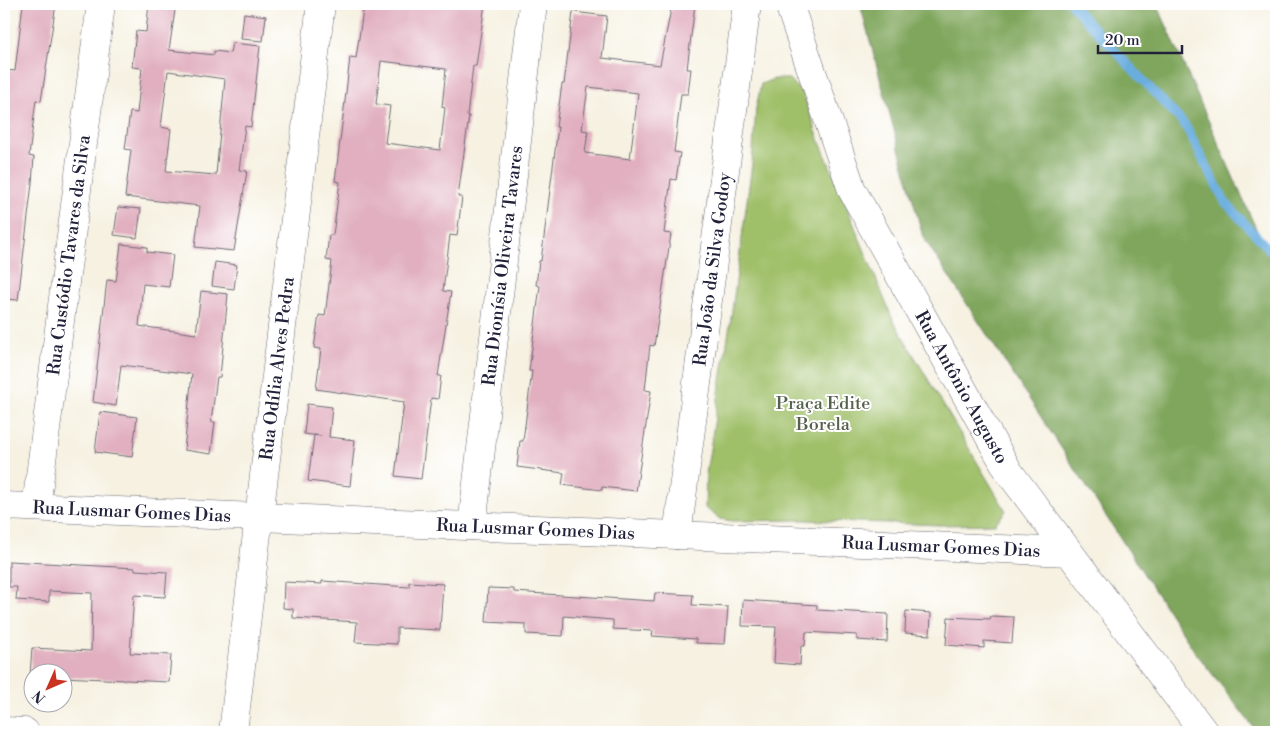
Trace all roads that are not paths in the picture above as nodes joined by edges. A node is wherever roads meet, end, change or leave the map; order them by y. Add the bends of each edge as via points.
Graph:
1 (101, 4) edge
2 (321, 4) edge
3 (533, 4) edge
4 (747, 4) edge
5 (789, 4) edge
6 (4, 506) edge
7 (36, 507) junction
8 (258, 516) junction
9 (472, 526) junction
10 (677, 535) junction
11 (1069, 552) junction
12 (4, 731) edge
13 (25, 732) edge
14 (233, 732) edge
15 (1204, 732) edge

1 - 7 street, Rua Custódio Tavares da Silva
2 - 8 street, Rua Odília Alves Pedra
3 - 9 street, Rua Dionísia Oliveira Tavares
4 - 10 street, Rua João da Silva Godoy
5 - 11 street, Rua Antônio Augusto via 852,190 1009,472
6 - 7 street, Rua Lusmar Gomes Dias
7 - 8 street, Rua Lusmar Gomes Dias
8 - 9 street, Rua Lusmar Gomes Dias
8 - 14 street, Rua Odília Alves Pedra
9 - 10 street, Rua Lusmar Gomes Dias
10 - 11 street, Rua Lusmar Gomes Dias
11 - 15 street, Rua Antônio Augusto
12 - 13 street

